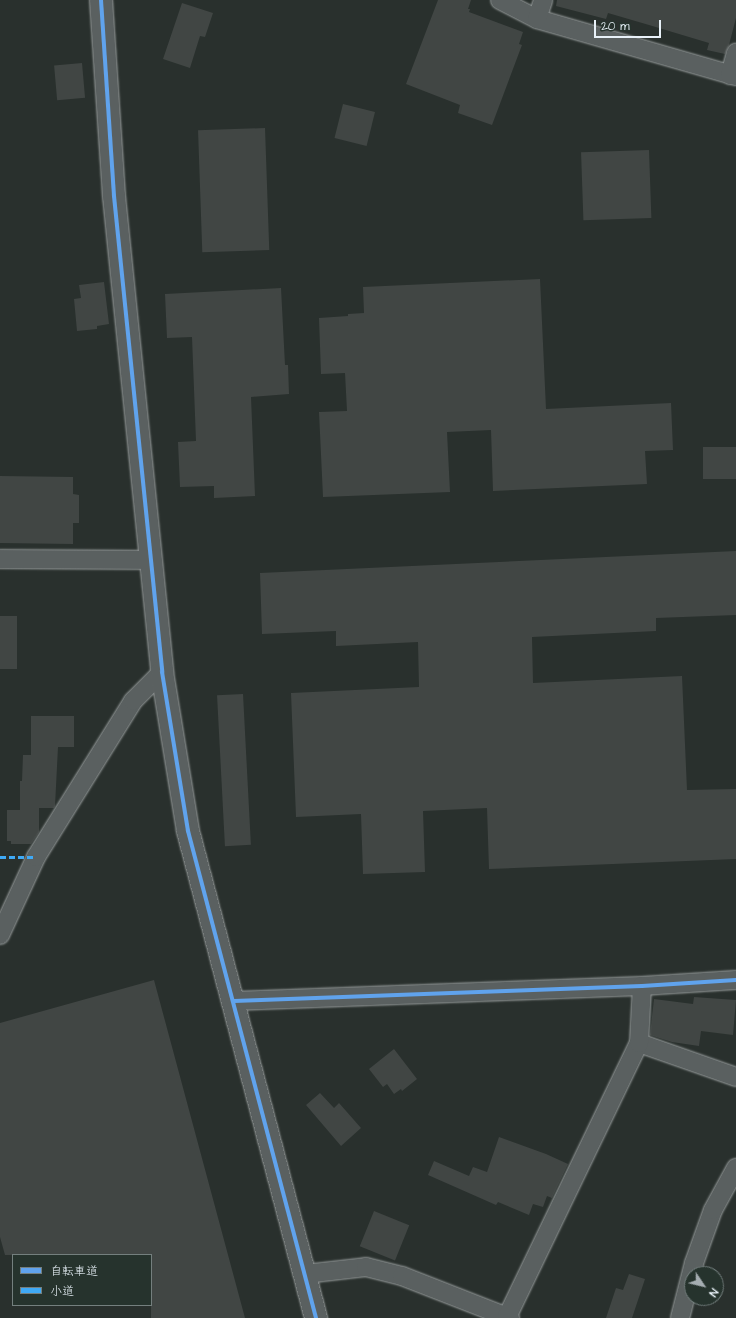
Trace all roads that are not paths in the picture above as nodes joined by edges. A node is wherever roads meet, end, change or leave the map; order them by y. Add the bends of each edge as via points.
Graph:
1 (101, 0) edge
2 (500, 0) edge
3 (543, 0) edge
4 (537, 18) junction
5 (736, 53) edge
6 (733, 75) edge
7 (0, 559) edge
8 (150, 560) junction
9 (162, 672) junction
10 (0, 935) edge
11 (736, 980) edge
12 (642, 986) junction
13 (234, 1001) junction
14 (639, 1043) junction
15 (736, 1077) edge
16 (736, 1168) edge
17 (305, 1274) junction
18 (316, 1318) edge
19 (508, 1318) edge
20 (680, 1318) edge

1 - 8 street via 114,196
2 - 4 street
3 - 4 street
4 - 6 street
5 - 6 street
7 - 8 street
8 - 9 street
9 - 10 street via 128,708 36,857
9 - 13 street via 188,831
11 - 12 street
12 - 13 street
12 - 14 street
13 - 17 street
14 - 15 street
14 - 19 street
16 - 20 street via 713,1210 694,1262
17 - 18 street
17 - 19 street via 366,1267 402,1276

